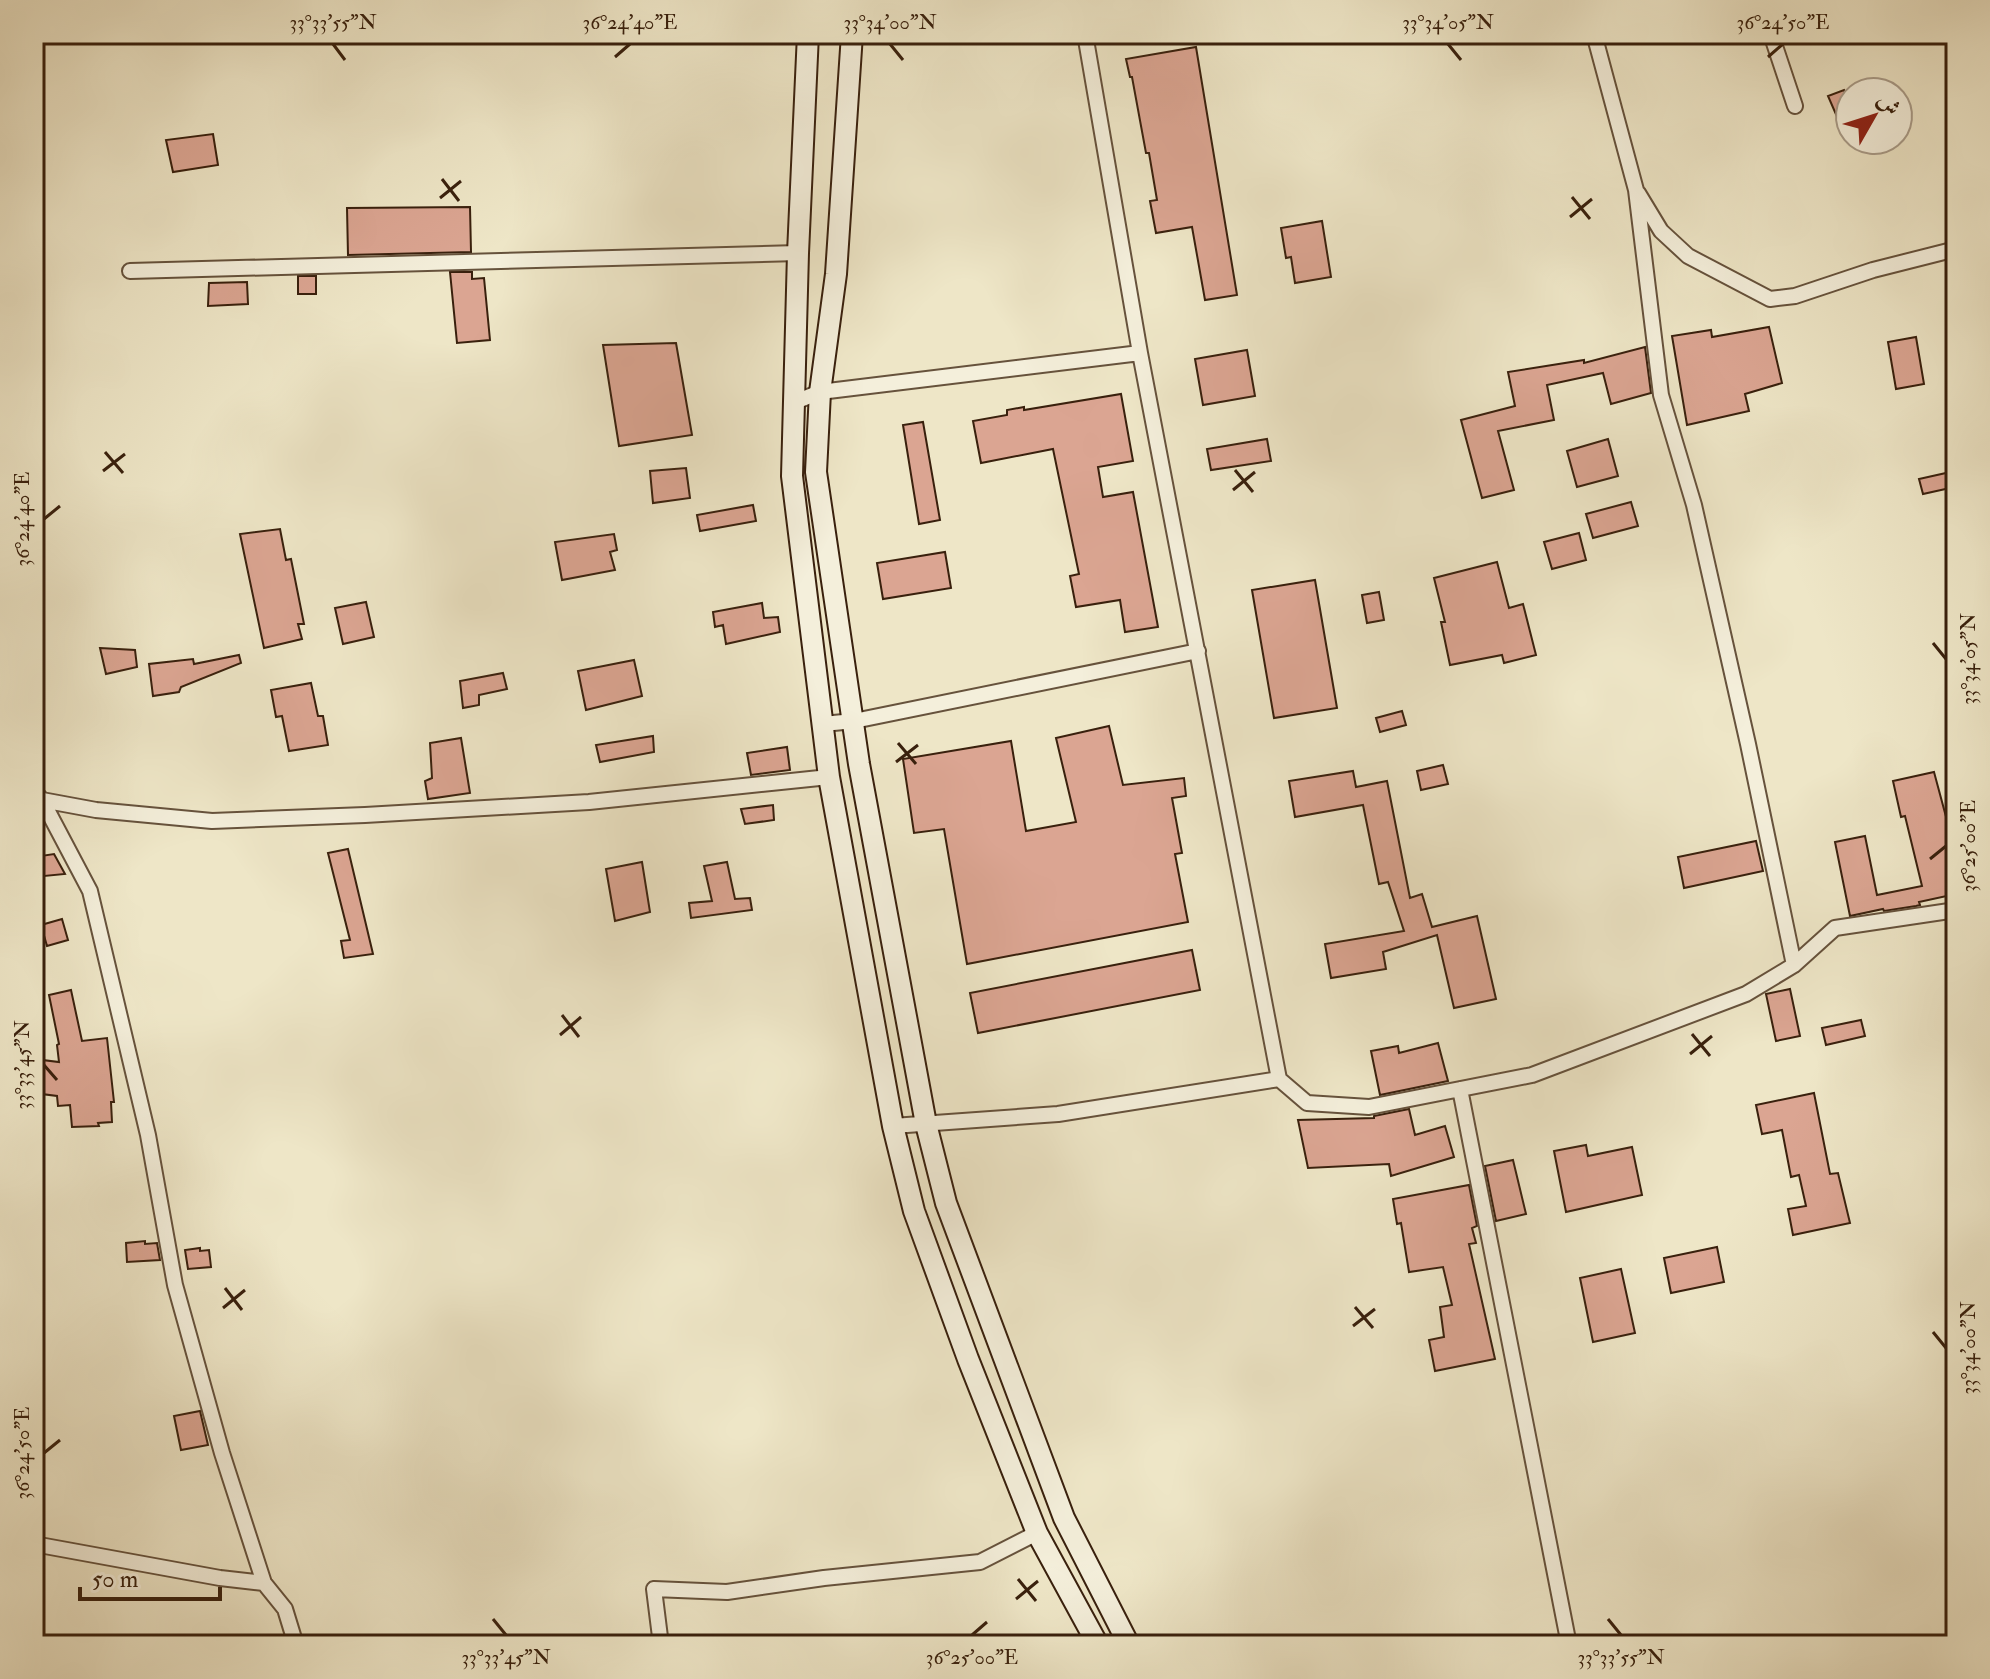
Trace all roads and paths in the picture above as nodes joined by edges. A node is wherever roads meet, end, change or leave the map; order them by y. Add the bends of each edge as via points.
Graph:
1 (808, 34) edge
2 (852, 34) edge
3 (1085, 34) edge
4 (1594, 34) edge
5 (1771, 34) edge
6 (1795, 106) dead end
7 (1636, 190) junction
8 (1956, 249) edge
9 (798, 253) junction
10 (130, 271) dead end
11 (1140, 353) junction
12 (820, 392) junction
13 (795, 402) junction
14 (1198, 651) junction
15 (854, 721) junction
16 (823, 724) junction
17 (829, 777) junction
18 (38, 796) edge
19 (1956, 910) edge
20 (1794, 965) junction
21 (1279, 1079) junction
22 (1460, 1089) junction
23 (926, 1124) junction
24 (893, 1126) junction
25 (946, 1203) junction
26 (914, 1211) junction
27 (1064, 1518) junction
28 (1037, 1533) junction
29 (34, 1544) edge
30 (264, 1583) junction
31 (296, 1645) edge
32 (661, 1645) edge
33 (1098, 1645) edge
34 (1129, 1645) edge
35 (1569, 1645) edge

1 - 9 main road
2 - 12 main road via 836,274
3 - 11 street
4 - 7 street
5 - 6 street
7 - 8 street via 1661,231 1688,256 1770,299
7 - 20 street via 1661,395 1694,505
9 - 10 street
9 - 13 main road
11 - 12 street
11 - 14 street
12 - 13 street
12 - 15 main road via 816,472
13 - 16 main road via 792,476
14 - 15 street
14 - 21 street
15 - 16 street
15 - 23 main road
16 - 17 main road
17 - 18 street via 589,802 212,821 96,810
17 - 24 main road
18 - 30 street via 90,891 148,1135 175,1285
19 - 20 street via 1835,928
20 - 22 street via 1746,994 1532,1075
21 - 22 street via 1307,1103 1369,1107
21 - 23 street via 1058,1114
22 - 35 street
23 - 24 street
23 - 25 main road
24 - 26 main road
25 - 26 main road
25 - 27 main road
26 - 28 main road
27 - 28 main road
27 - 34 main road
28 - 32 street via 980,1562 727,1592 654,1589
28 - 33 main road
29 - 30 street
30 - 31 street via 285,1609

